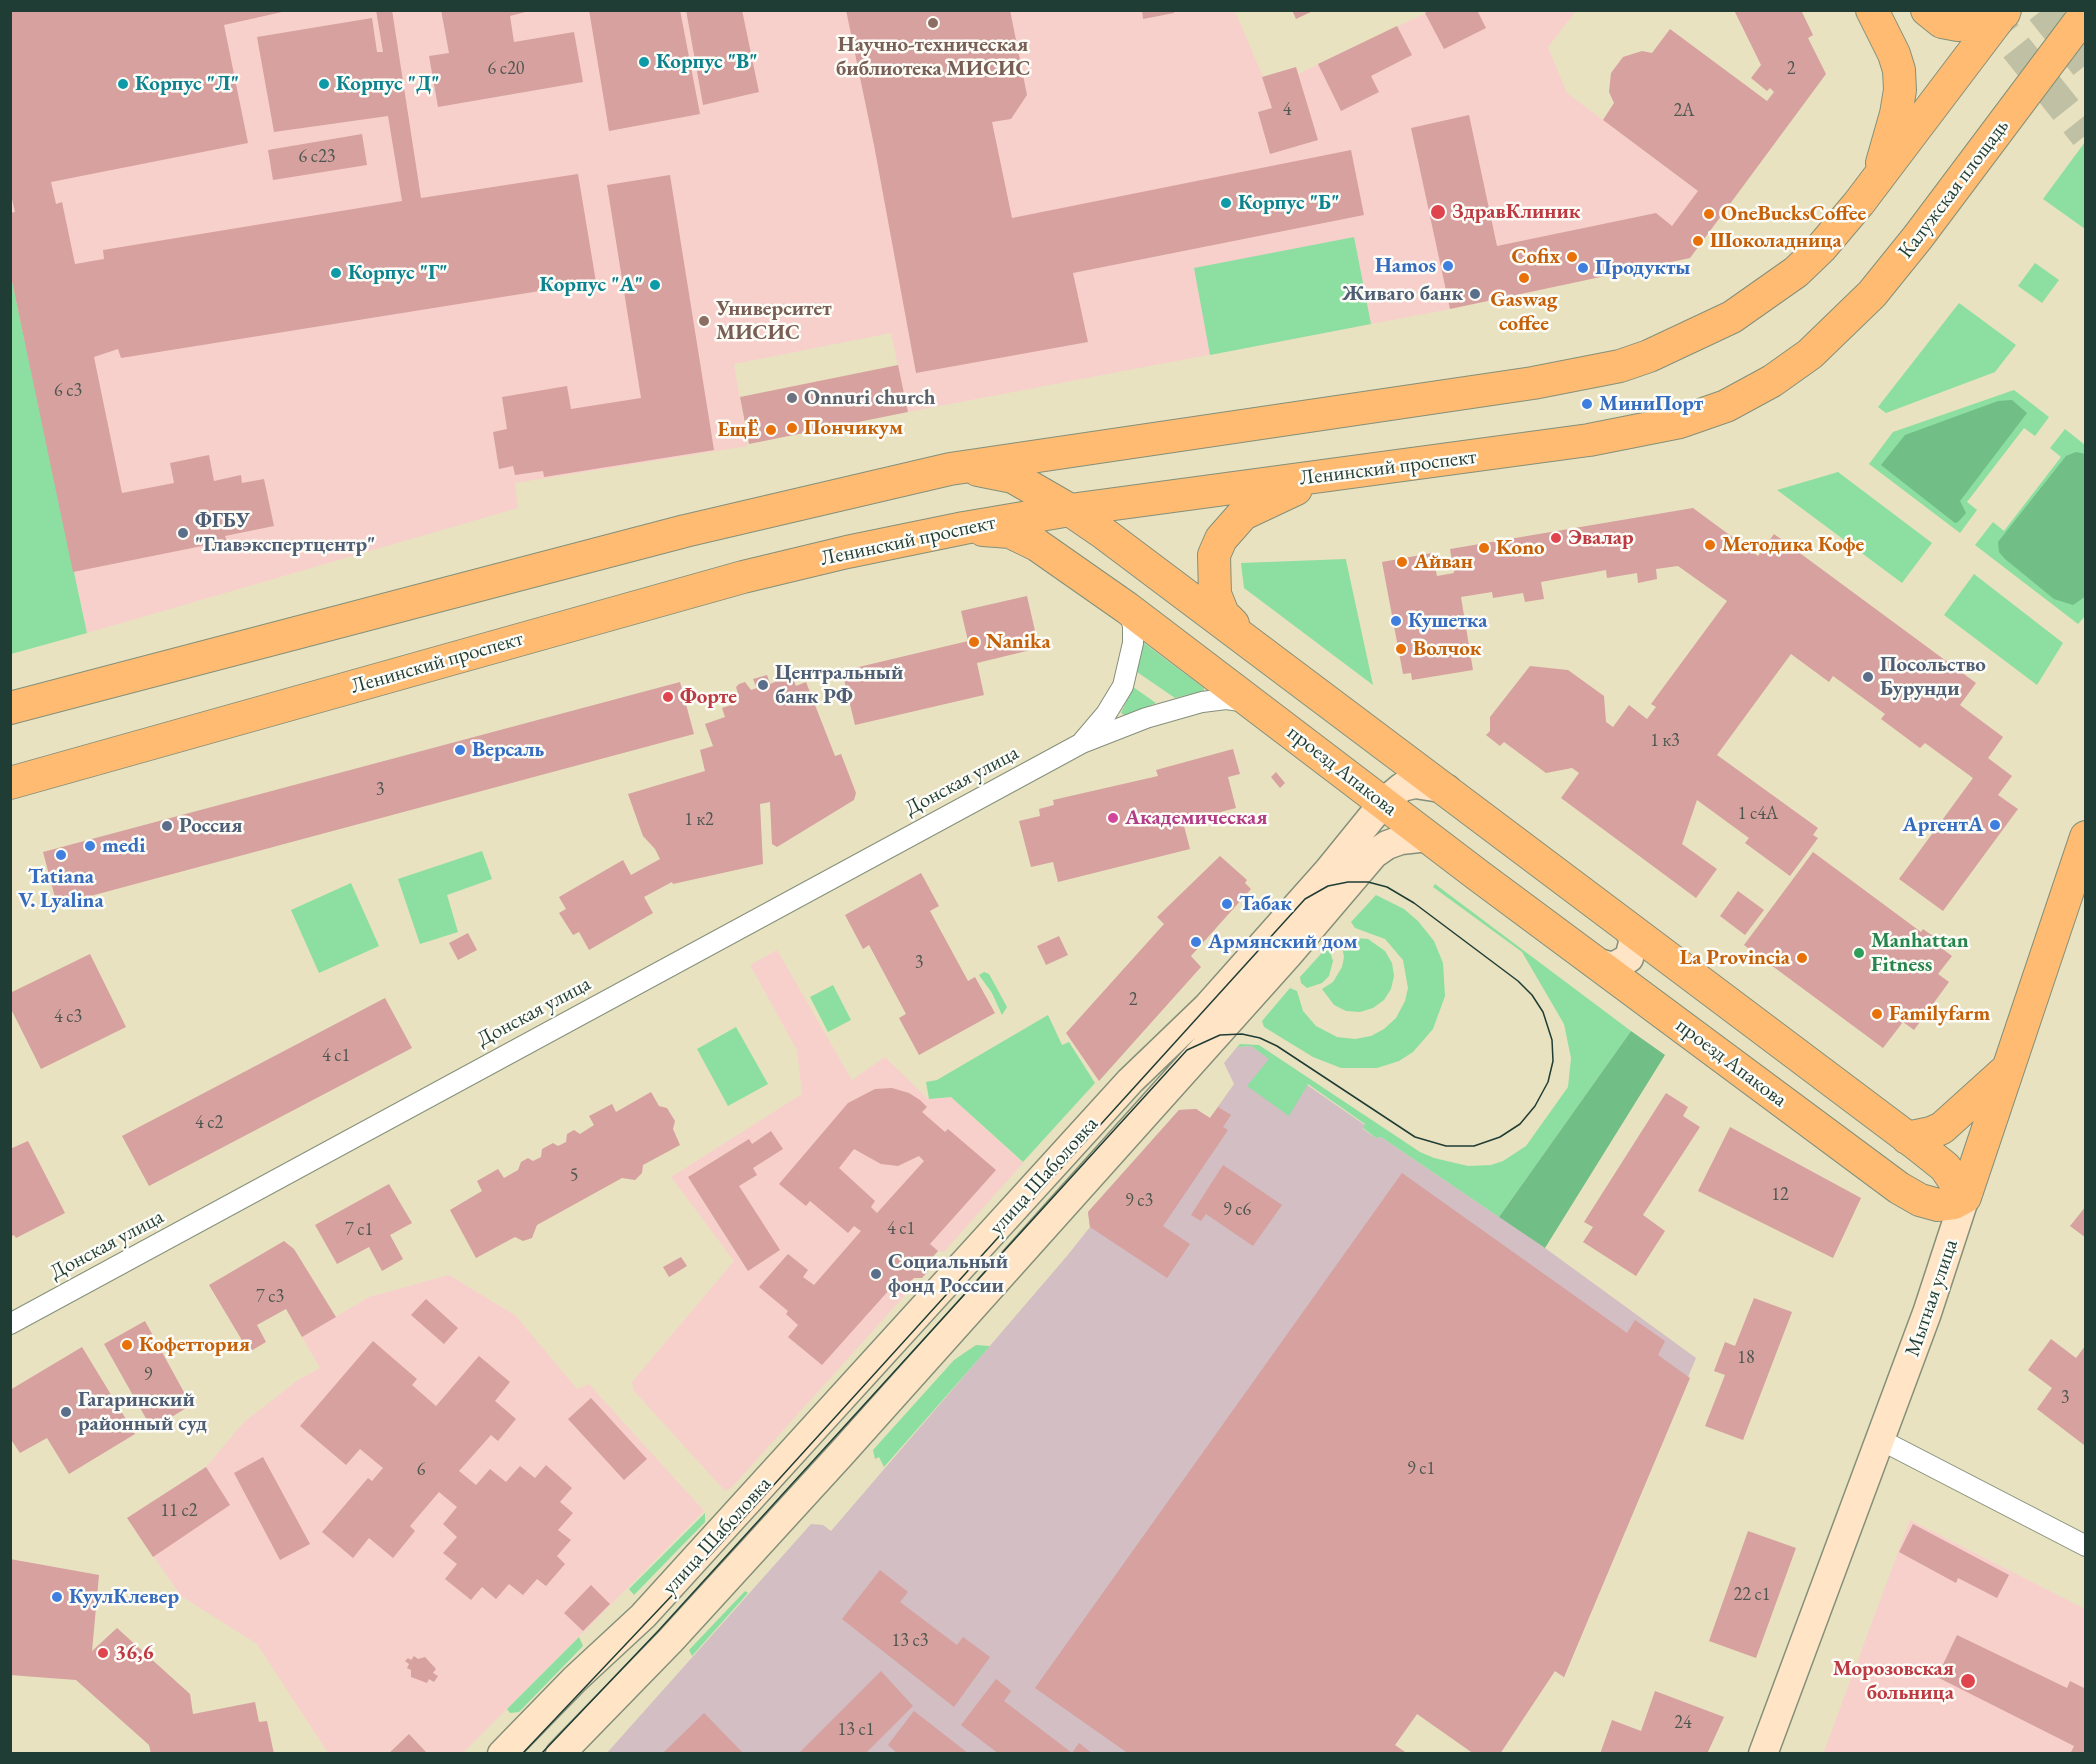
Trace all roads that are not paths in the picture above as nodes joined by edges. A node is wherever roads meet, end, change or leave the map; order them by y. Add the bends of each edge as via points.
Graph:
1 (1872, 10) edge
2 (1927, 10) edge
3 (2005, 12) edge
4 (2079, 21) edge
5 (1859, 203) junction
6 (1810, 354) joint
7 (950, 469) junction
8 (1331, 475) junction
9 (1070, 510) junction
10 (964, 528) junction
11 (1127, 608) junction
12 (1250, 642) junction
13 (1254, 703) junction
14 (10, 708) edge
15 (1082, 743) junction
16 (10, 783) edge
17 (1448, 789) junction
18 (1383, 802) junction
19 (1428, 837) junction
20 (2085, 837) edge
21 (1624, 923) junction
22 (1595, 962) junction
23 (2007, 1070) junction
24 (1907, 1138) junction
25 (1965, 1197) junction
26 (10, 1324) edge
27 (1881, 1440) junction
28 (2085, 1546) edge
29 (502, 1754) edge
30 (560, 1754) edge
31 (1763, 1754) edge

1 - 5 main road via 1894,54 1900,90 1883,162
2 - 3 main road via 1942,22 1958,24
3 - 5 main road
4 - 6 main road, Калужская площадь via 1896,266 1842,326
5 - 7 main road via 1821,248 1764,296 1732,317 1649,356 1581,375
6 - 8 main road, Ленинский проспект via 1726,406 1680,422 1551,446
7 - 9 main road via 991,471 1013,477
7 - 14 main road via 685,531
8 - 9 main road, Ленинский проспект
8 - 12 main road via 1244,514 1221,539 1214,555 1215,594 1224,614
9 - 10 main road, Ленинский проспект
9 - 12 main road
10 - 11 main road, проезд Апакова via 1010,532 1036,545
10 - 16 main road, Ленинский проспект via 743,577
11 - 13 main road, проезд Апакова
11 - 15 street, Донская улица via 1133,643 1123,686
12 - 17 main road
13 - 15 street, Донская улица via 1226,699 1202,702
13 - 18 main road, проезд Апакова
15 - 26 street, Донская улица
17 - 18 main road, улица Шаболовка via 1415,784 1402,787
17 - 21 main road
18 - 19 main road, проезд Апакова
18 - 29 main road, улица Шаболовка via 1328,871 1207,1007 1130,1081 644,1616
19 - 22 main road, проезд Апакова
19 - 30 main road, улица Шаболовка via 1401,840 1374,854 841,1454 670,1641
20 - 23 main road, Мытная улица
21 - 22 main road via 1634,939 1629,958 1613,967
21 - 24 main road
22 - 25 main road, проезд Апакова via 1899,1188 1938,1205
23 - 24 main road via 1942,1128
23 - 25 main road, Мытная улица
24 - 25 main road via 1945,1167
25 - 27 main road, Мытная улица
27 - 28 street
27 - 31 main road, Мытная улица

